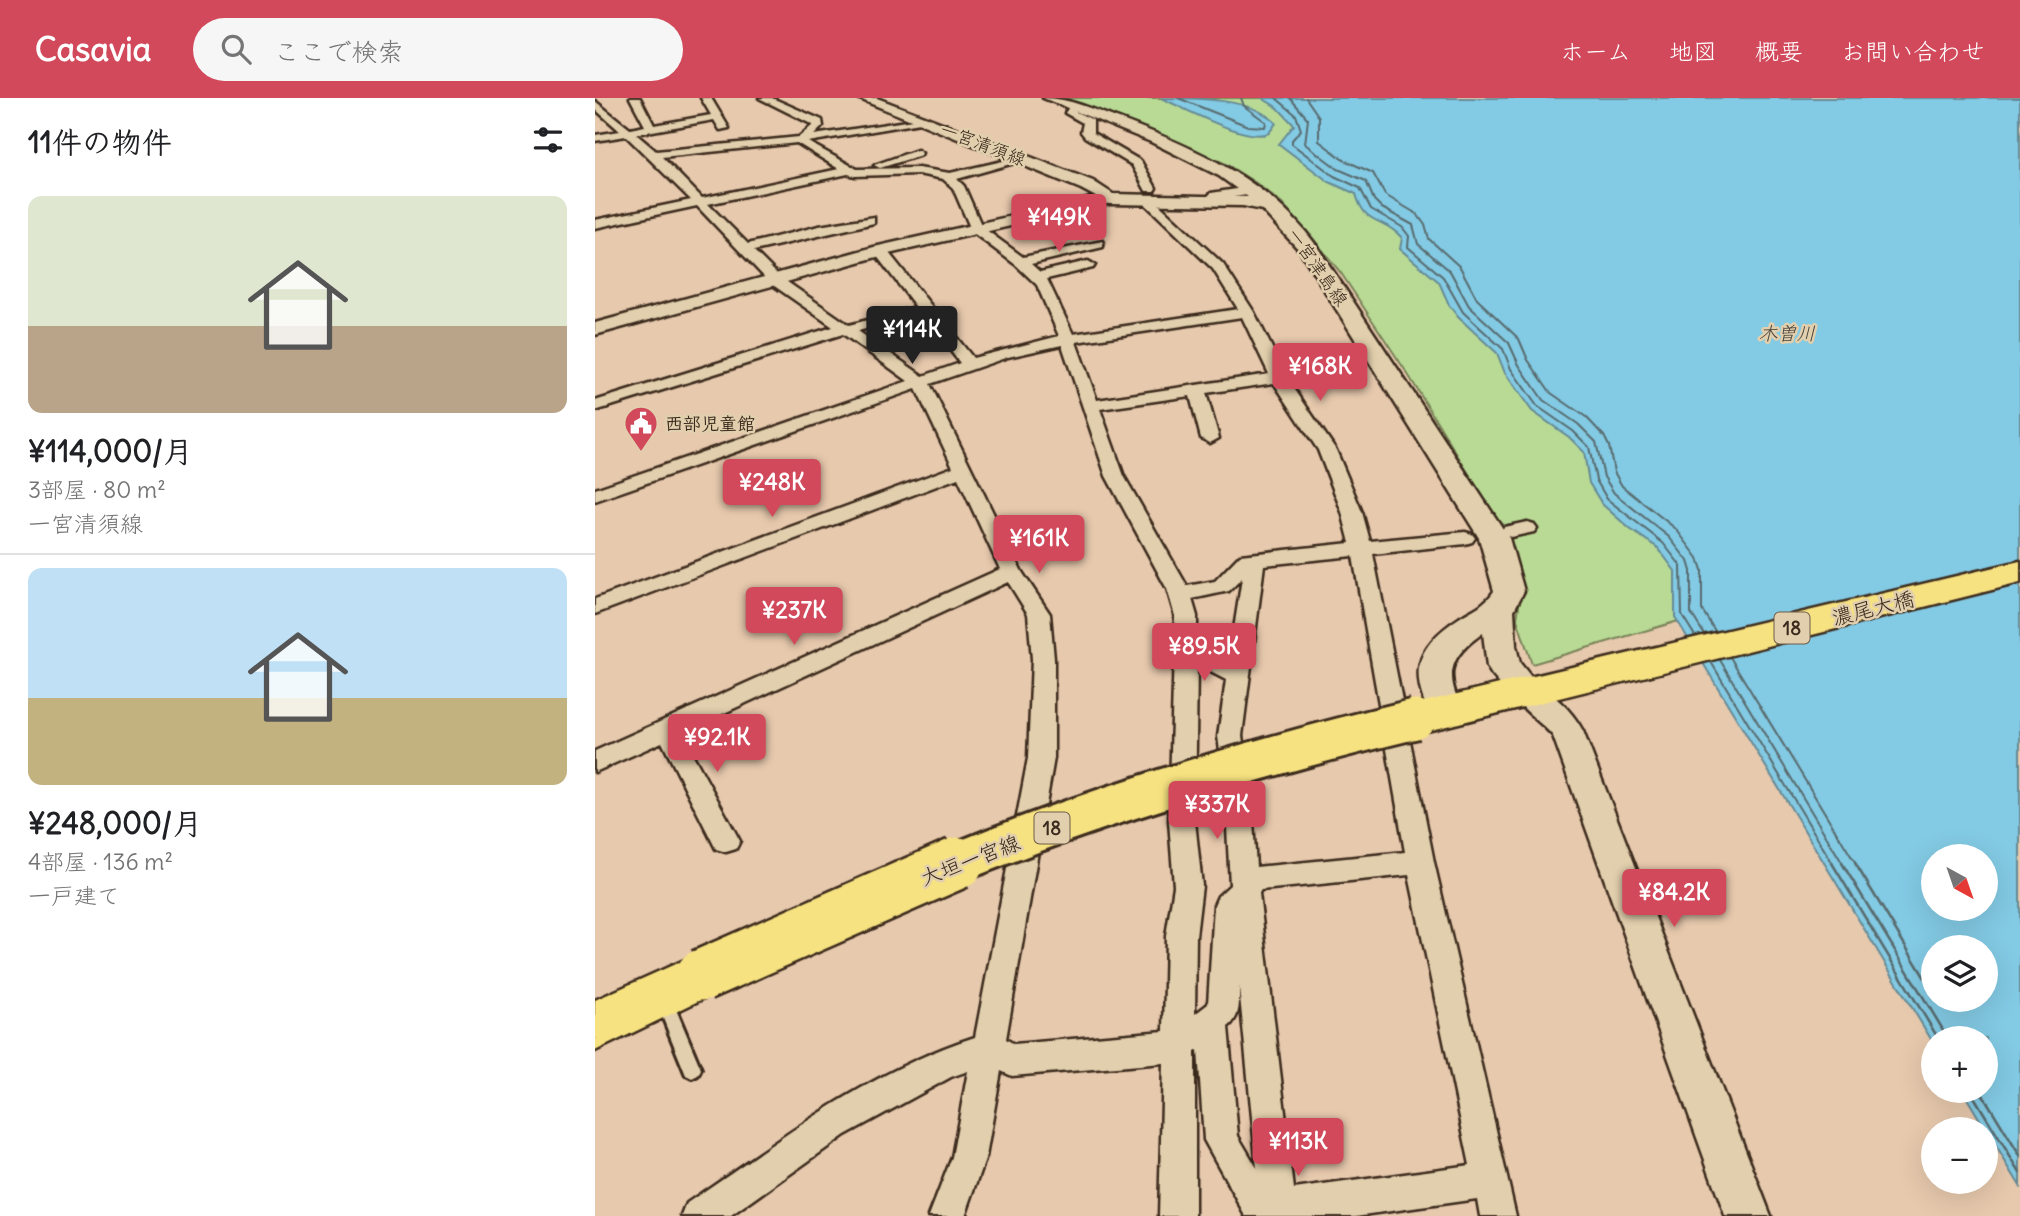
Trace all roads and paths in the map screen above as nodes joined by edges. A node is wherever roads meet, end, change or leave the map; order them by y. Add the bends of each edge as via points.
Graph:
1 (610, 98) edge
2 (635, 98) edge
3 (641, 98) edge
4 (706, 98) edge
5 (764, 98) edge
6 (865, 98) edge
7 (1050, 98) edge
8 (595, 102) edge
9 (1073, 109) junction
10 (715, 117) junction
11 (922, 120) junction
12 (651, 128) junction
13 (626, 132) junction
14 (595, 138) edge
15 (801, 139) junction
16 (733, 145) junction
17 (917, 153) dead end
18 (653, 155) junction
19 (1021, 158) junction
20 (853, 171) junction
21 (950, 177) junction
22 (1243, 192) dead end
23 (1148, 194) junction
24 (1109, 199) junction
25 (1210, 200) junction
26 (697, 202) junction
27 (1265, 205) junction
28 (870, 220) dead end
29 (595, 224) edge
30 (977, 229) junction
31 (1098, 244) dead end
32 (746, 249) junction
33 (880, 251) junction
34 (1020, 262) junction
35 (1088, 265) dead end
36 (1037, 277) junction
37 (775, 280) junction
38 (925, 309) junction
39 (1247, 312) junction
40 (595, 329) edge
41 (845, 330) junction
42 (1067, 339) junction
43 (970, 365) junction
44 (1353, 366) dead end
45 (1278, 377) junction
46 (921, 382) junction
47 (1195, 389) junction
48 (595, 406) edge
49 (1090, 406) junction
50 (1210, 438) dead end
51 (964, 469) junction
52 (595, 495) edge
53 (1465, 538) dead end
54 (1362, 548) junction
55 (1255, 559) junction
56 (1012, 572) junction
57 (2020, 572) edge
58 (1180, 595) junction
59 (595, 607) edge
60 (1498, 610) junction
61 (1184, 652) junction
62 (1237, 675) junction
63 (1564, 683) joint
64 (1527, 693) junction
65 (1430, 715) junction
66 (667, 729) junction
67 (595, 762) edge
68 (726, 841) dead end
69 (1420, 862) junction
70 (1244, 889) junction
71 (681, 985) junction
72 (1212, 1022) junction
73 (595, 1026) edge
74 (1178, 1046) junction
75 (990, 1048) junction
76 (692, 1069) dead end
77 (1491, 1180) junction
78 (1342, 1208) edge
79 (1279, 1209) junction
80 (700, 1216) edge
81 (947, 1216) edge
82 (1177, 1216) edge
83 (1498, 1216) edge
84 (1748, 1216) edge

1 - 8 street
2 - 3 street
2 - 12 street
4 - 10 street
5 - 15 street via 818,121
6 - 11 main road, 一宮清須線
7 - 9 main road, 一宮津島線
8 - 13 street
9 - 23 street via 1072,115 1089,122 1089,135 1137,163
9 - 27 main road, 一宮津島線 via 1157,139 1224,172
10 - 12 street
10 - 16 street via 735,141
11 - 15 street
11 - 19 main road, 一宮清須線
12 - 13 street
13 - 14 street
13 - 18 street
15 - 16 street
15 - 20 street
16 - 18 street
17 - 20 street
18 - 26 street
19 - 21 street
19 - 24 main road, 一宮清須線
20 - 21 street
20 - 26 street
21 - 30 street
22 - 25 street
23 - 24 main road, 一宮清須線
23 - 25 main road, 一宮清須線
23 - 39 street via 1218,267
24 - 30 street
25 - 27 main road, 一宮清須線
26 - 29 street
26 - 32 street
27 - 60 main road, 一宮津島線 via 1308,248 1494,538 1509,591
28 - 32 street
30 - 33 street
30 - 34 street
31 - 34 street
32 - 37 street
33 - 37 street
33 - 38 street
34 - 36 street
35 - 36 street
36 - 42 street
37 - 40 street
37 - 41 street
38 - 41 street
38 - 43 street
39 - 42 street
39 - 45 street
41 - 46 street
41 - 48 street
42 - 43 street
42 - 49 street
43 - 46 street
44 - 45 street
45 - 47 street
45 - 54 street via 1333,462
46 - 51 street
46 - 52 street
47 - 49 street
47 - 50 street
49 - 58 street via 1115,476
51 - 56 street
51 - 59 street
53 - 54 street
54 - 55 street
54 - 69 street
55 - 58 street via 1247,560 1222,586
55 - 62 street
56 - 66 street
56 - 75 street via 1039,614 1041,758
57 - 63 main road, 濃尾大橋 / 18
58 - 61 street via 1186,616
60 - 64 main road, 一宮津島線 via 1504,667
60 - 65 main road via 1460,631 1444,648 1434,677 1438,701
61 - 62 street
61 - 74 street via 1182,821 1188,886 1181,936
62 - 70 street via 1230,736
63 - 64 main road, 大垣一宮線 / 18
64 - 65 main road, 大垣一宮線 / 18
64 - 84 street via 1567,731
65 - 71 main road, 大垣一宮線 / 18, bridge via 1262,758 1100,811 967,859
66 - 67 street
66 - 68 street
69 - 70 street via 1254,879
69 - 77 street
70 - 72 street via 1229,905 1223,1012
70 - 79 street
71 - 73 main road, 大垣一宮線 / 18
71 - 76 lane
72 - 74 street
72 - 79 street via 1221,1140 1263,1211
74 - 75 street via 1012,1060
74 - 82 street
75 - 80 street via 944,1063 833,1123
75 - 81 street via 969,1157
77 - 78 street
77 - 83 street
78 - 79 street

